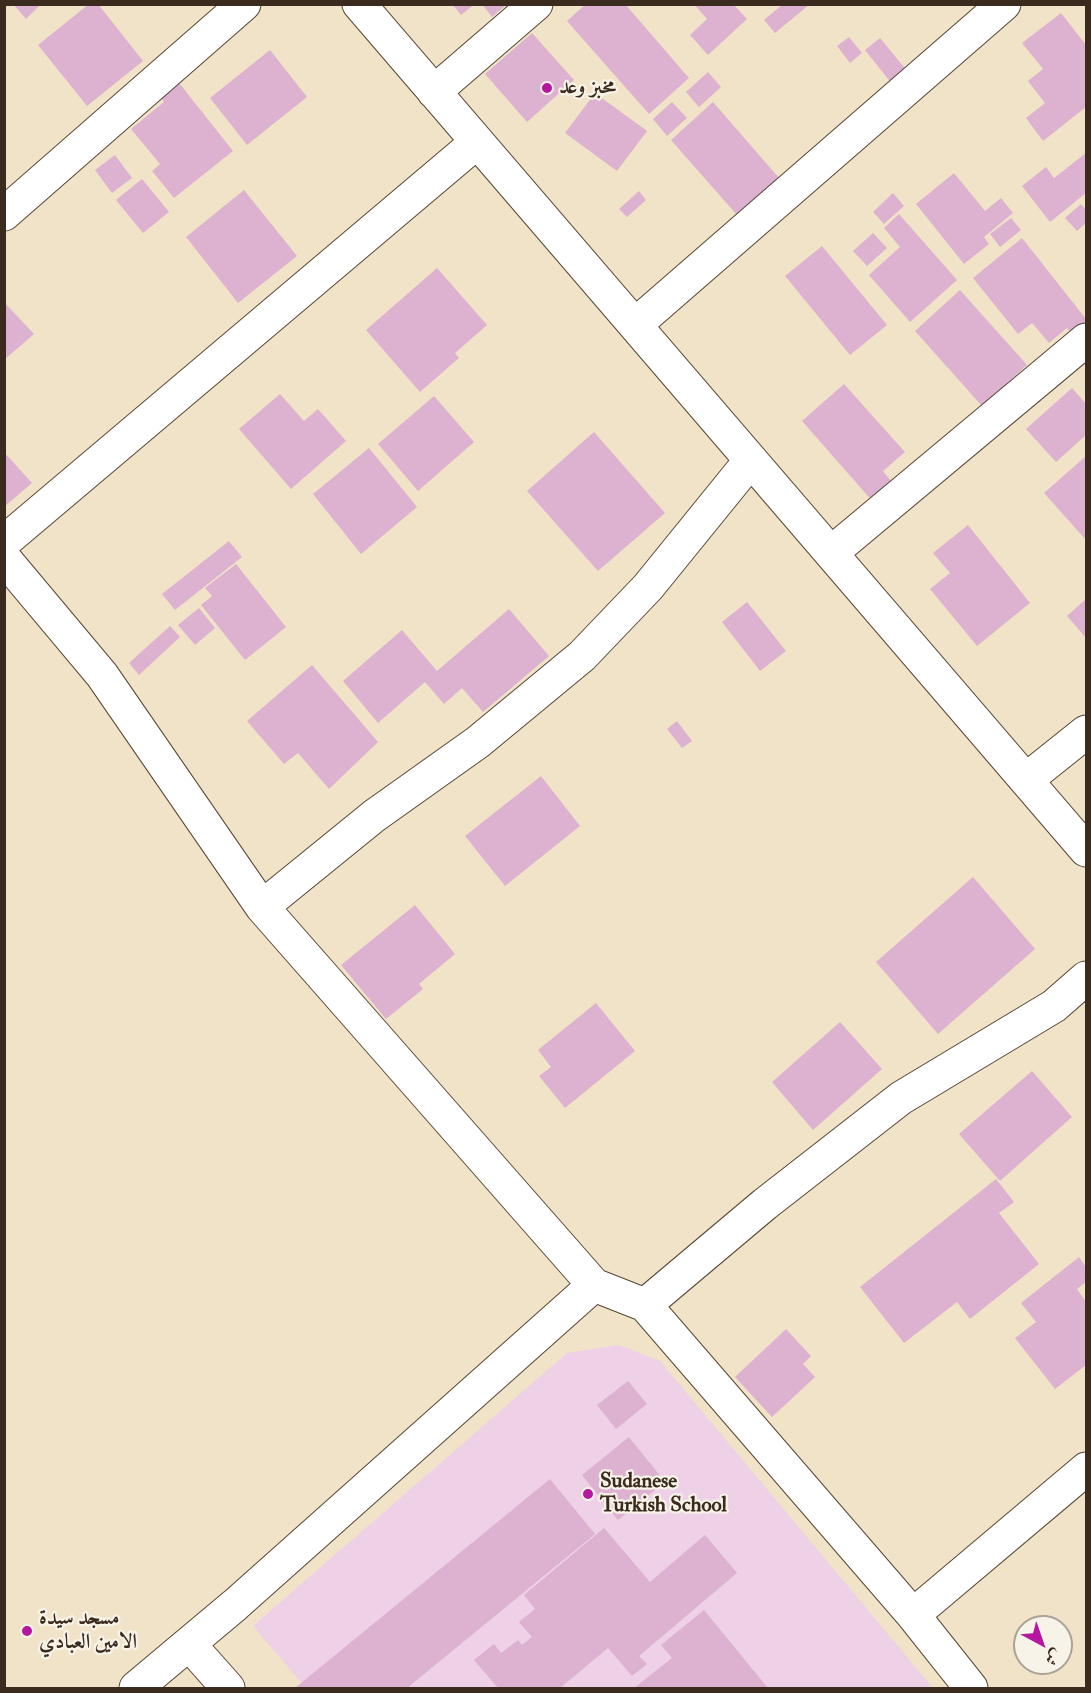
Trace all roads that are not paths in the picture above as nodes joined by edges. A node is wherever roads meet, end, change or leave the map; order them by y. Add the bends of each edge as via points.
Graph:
1 (244, 4) edge
2 (359, 4) edge
3 (536, 4) edge
4 (1004, 4) edge
5 (434, 92) junction
6 (477, 142) junction
7 (4, 214) edge
8 (635, 325) junction
9 (1086, 340) edge
10 (751, 460) junction
11 (4, 542) edge
12 (831, 553) junction
13 (4, 558) edge
14 (1086, 732) edge
15 (1026, 780) junction
16 (1086, 850) edge
17 (262, 907) junction
18 (1086, 978) edge
19 (594, 1285) junction
20 (645, 1305) junction
21 (1086, 1469) edge
22 (913, 1615) junction
23 (189, 1644) junction
24 (136, 1689) edge
25 (228, 1689) edge
26 (971, 1689) edge

1 - 7 street
2 - 5 street
3 - 5 street
4 - 8 street
5 - 6 street
6 - 8 street
6 - 11 street
8 - 10 street
9 - 12 street
10 - 12 street
10 - 17 street via 648,587 582,656 478,742 374,816
12 - 15 street
13 - 17 street via 102,675
14 - 15 street
15 - 16 street
17 - 19 street
18 - 20 street via 1054,1006 902,1098 765,1204
19 - 20 street
19 - 23 street
20 - 22 street
21 - 22 street
22 - 26 street
23 - 24 street
23 - 25 street

